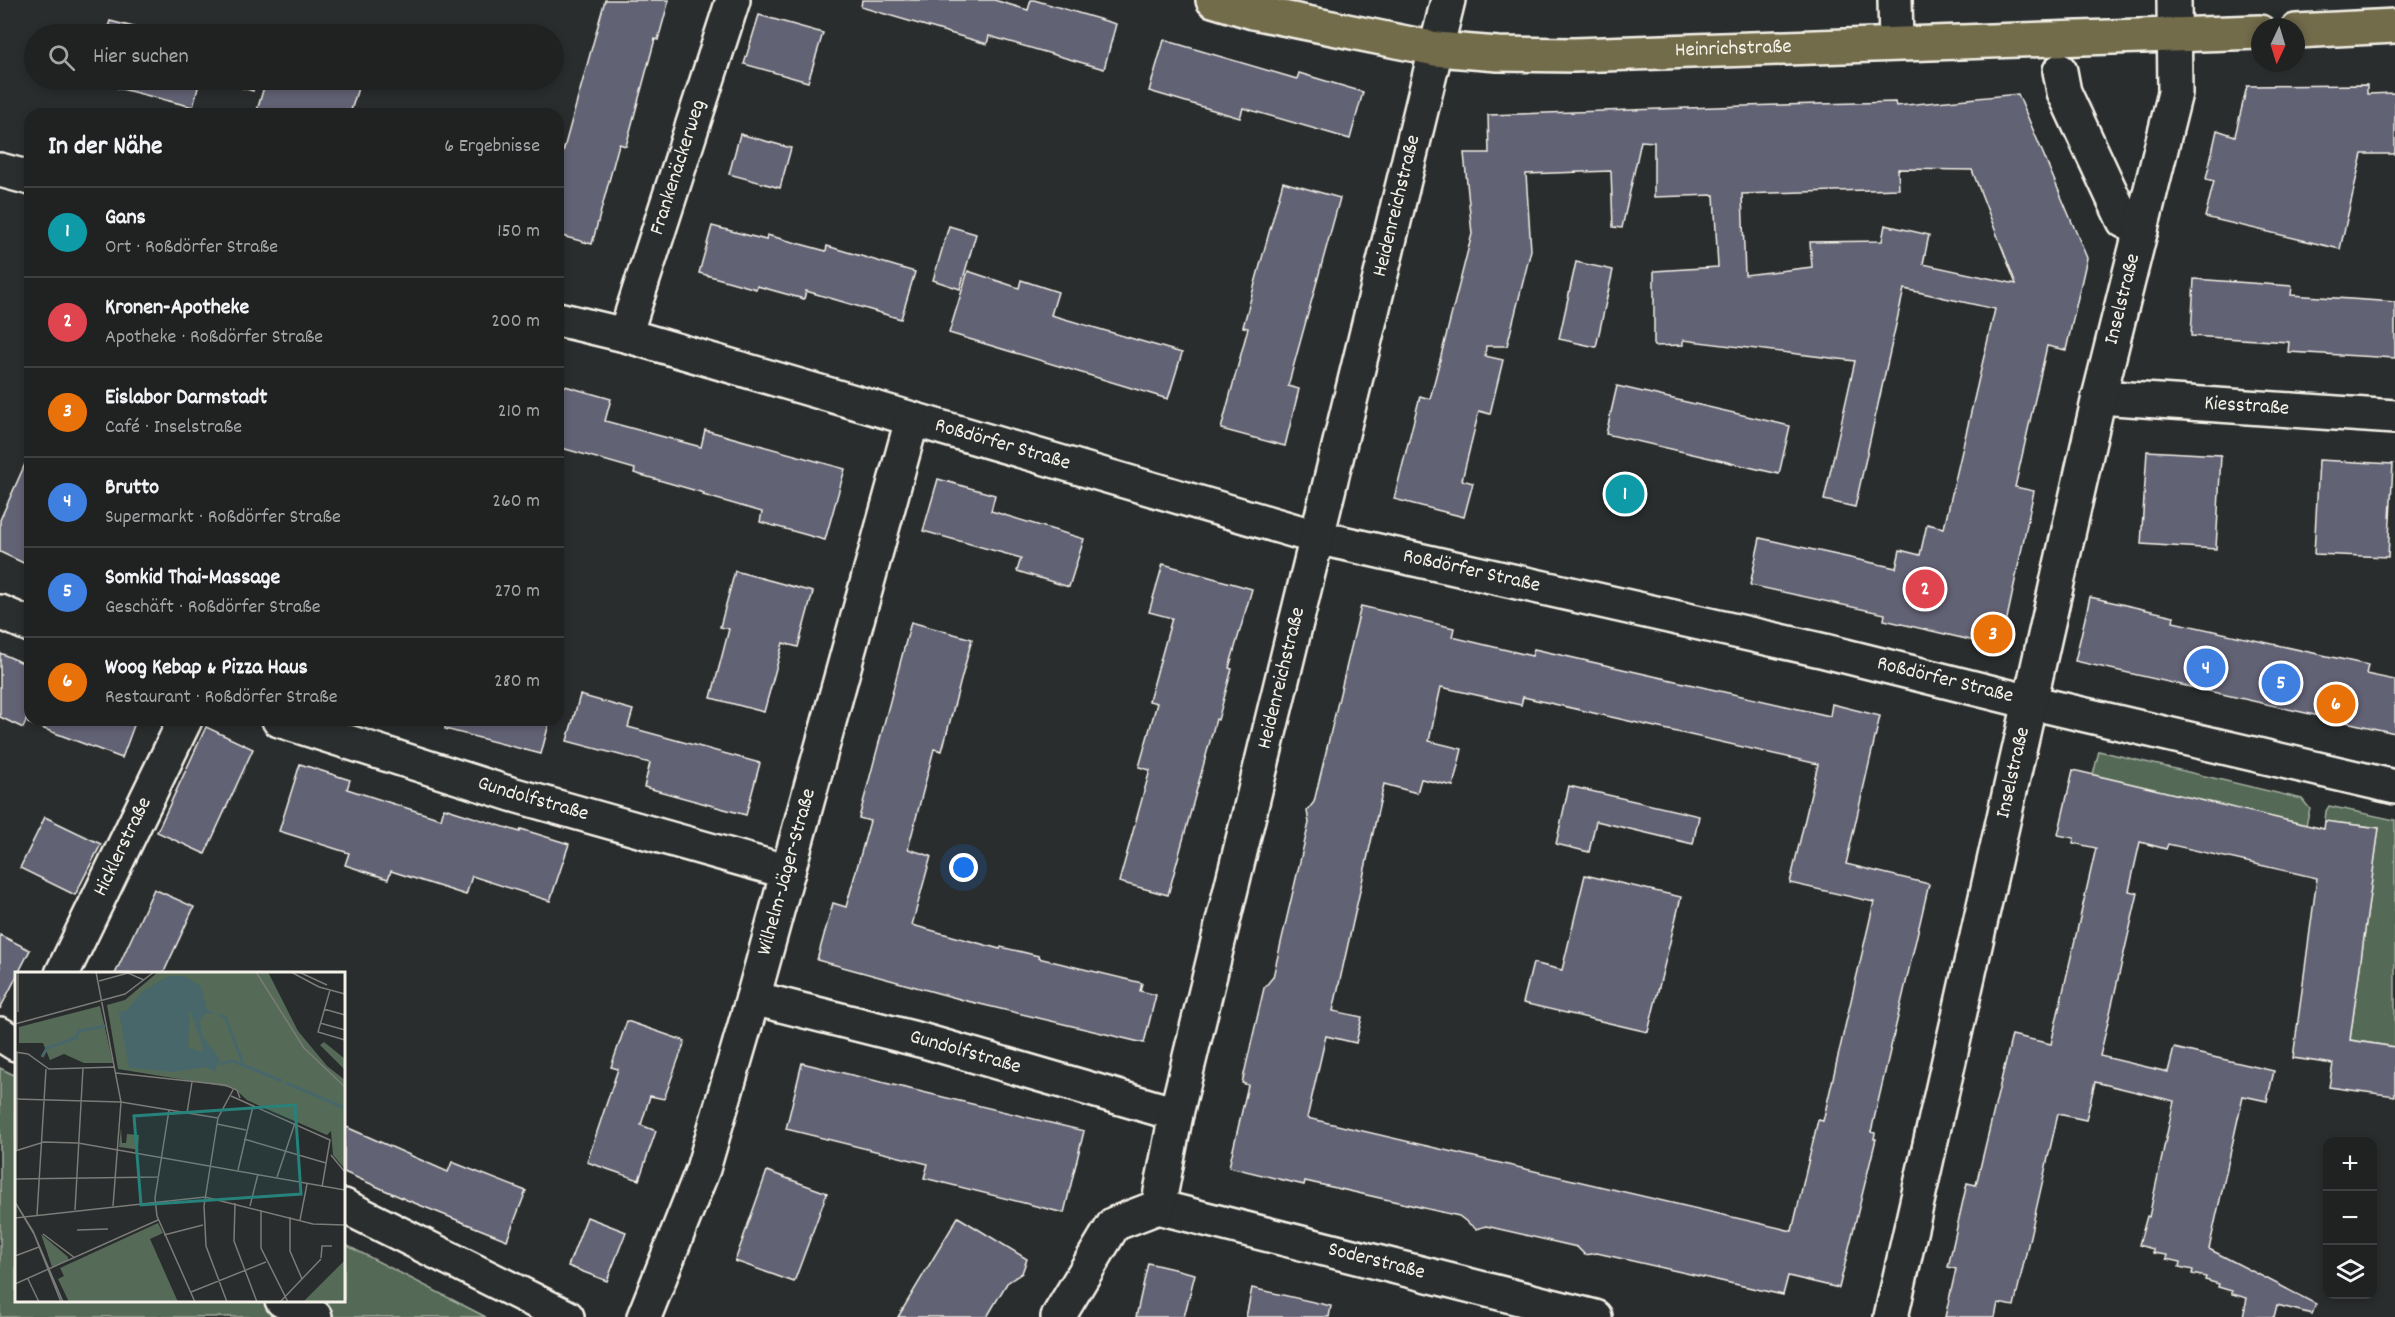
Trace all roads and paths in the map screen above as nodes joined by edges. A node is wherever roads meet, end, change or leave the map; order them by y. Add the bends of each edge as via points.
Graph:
1 (733, 0) edge
2 (1213, 0) edge
3 (1448, 0) edge
4 (1895, 0) edge
5 (2174, 0) edge
6 (2395, 26) edge
7 (2305, 31) edge
8 (2251, 32) edge
9 (2175, 34) junction
10 (1896, 43) junction
11 (1436, 49) junction
12 (2060, 71) dead end
13 (0, 170) edge
14 (24, 176) edge
15 (2141, 230) junction
16 (564, 320) edge
17 (625, 335) junction
18 (2099, 398) junction
19 (2395, 417) edge
20 (912, 420) junction
21 (1316, 537) junction
22 (0, 612) edge
23 (24, 622) edge
24 (2030, 702) junction
25 (182, 726) edge
26 (298, 726) edge
27 (2395, 787) edge
28 (788, 872) junction
29 (63, 972) edge
30 (753, 998) junction
31 (0, 1034) edge
32 (15, 1043) edge
33 (1176, 1114) junction
34 (345, 1206) edge
35 (1158, 1207) junction
36 (286, 1302) edge
37 (315, 1317) edge
38 (567, 1317) edge
39 (644, 1317) edge
40 (1058, 1317) edge
41 (1595, 1317) edge
42 (1891, 1317) edge

1 - 17 street, Frankenäckerweg
2 - 11 main road, Heinrichstraße via 1253,12
3 - 11 street, Heidenreichstraße
4 - 10 street
5 - 9 street, Inselstraße
6 - 7 main road
8 - 9 main road, Heinrichstraße
9 - 10 main road, Heinrichstraße
9 - 15 street, Inselstraße via 2175,93
10 - 11 main road, Heinrichstraße via 1574,55
11 - 21 street, Heidenreichstraße
12 - 15 street, Inselstraße via 2064,92 2124,221
13 - 14 street
15 - 18 street, Inselstraße
16 - 17 street, Roßdörfer Straße
17 - 20 street, Roßdörfer Straße
18 - 19 street, Kiesstraße
18 - 24 street, Inselstraße
20 - 21 street, Roßdörfer Straße
20 - 28 street, Wilhelm-Jäger-Straße
21 - 24 street, Roßdörfer Straße via 1825,651
21 - 33 street, Heidenreichstraße
22 - 23 street
24 - 27 street, Roßdörfer Straße
24 - 42 street, Inselstraße
25 - 29 street, Hicklerstraße
26 - 28 street, Gundolfstraße via 511,794
28 - 30 street, Wilhelm-Jäger-Straße
30 - 33 street, Gundolfstraße via 924,1041
30 - 39 street, Wilhelm-Jäger-Straße via 703,1169
31 - 32 street
33 - 35 street, Heidenreichstraße
34 - 38 street
35 - 40 street via 1114,1224
35 - 41 street, Soderstraße
36 - 37 street

